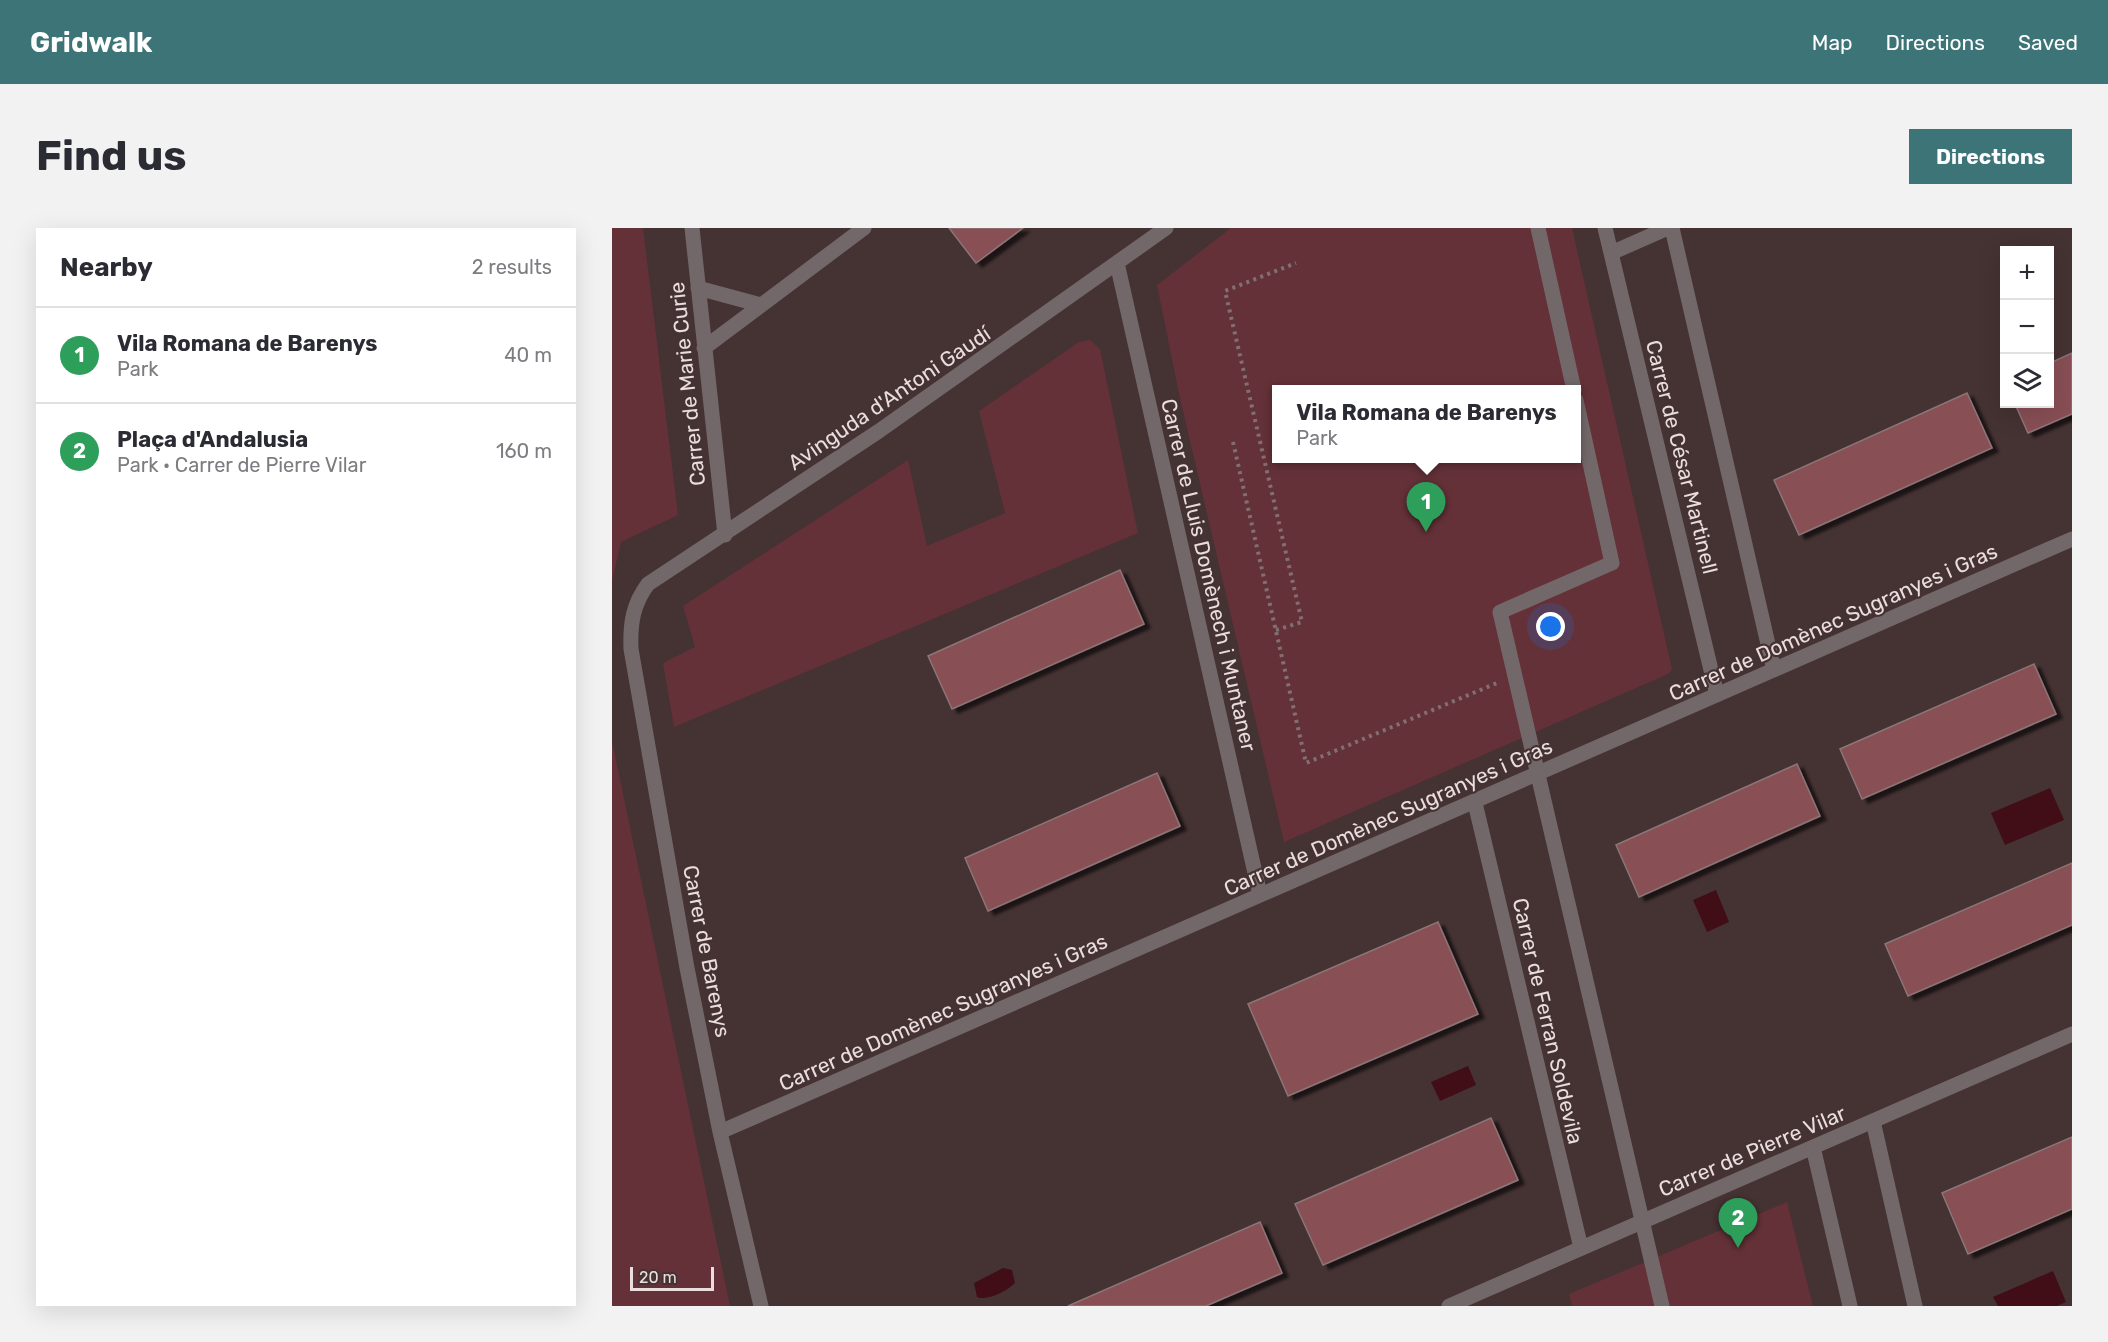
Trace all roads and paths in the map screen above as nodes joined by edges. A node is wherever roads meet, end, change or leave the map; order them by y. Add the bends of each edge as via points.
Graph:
1 (692, 228) edge
2 (864, 228) edge
3 (1166, 228) edge
4 (1538, 228) edge
5 (1605, 228) edge
6 (1670, 228) edge
7 (1611, 253) junction
8 (1117, 263) junction
9 (1296, 263) dead end
10 (698, 288) junction
11 (761, 305) junction
12 (704, 348) junction
13 (1573, 385) edge
14 (1581, 422) edge
15 (1233, 442) dead end
16 (725, 535) junction
17 (2072, 539) edge
18 (636, 602) joint
19 (1276, 630) junction
20 (1774, 670) junction
21 (1515, 675) junction
22 (1717, 695) junction
23 (1538, 775) junction
24 (1475, 803) junction
25 (1260, 895) junction
26 (2072, 1034) edge
27 (1873, 1121) junction
28 (720, 1132) junction
29 (1813, 1147) junction
30 (1643, 1221) junction
31 (1581, 1248) junction
32 (761, 1306) edge
33 (1449, 1306) edge
34 (1662, 1306) edge
35 (1850, 1306) edge
36 (1915, 1306) edge

1 - 10 street, Carrer de Marie Curie
2 - 11 street
3 - 8 street, Avinguda d'Antoni Gaudí
4 - 13 street
5 - 7 street, Carrer de César Martinell
6 - 7 street
6 - 20 street
7 - 22 street, Carrer de César Martinell
8 - 16 street, Avinguda d'Antoni Gaudí
8 - 25 street, Carrer de Lluis Domènech i Muntaner
9 - 19 path via 1225,291 1302,622
10 - 11 street
10 - 12 street, Carrer de Marie Curie
11 - 12 street
12 - 16 street, Carrer de Marie Curie
14 - 21 street via 1612,562 1500,612
15 - 19 path
16 - 18 street, Avinguda d'Antoni Gaudí via 648,584
17 - 20 street, Carrer de Domènec Sugranyes i Gras
18 - 28 street, Carrer de Barenys via 630,630 631,649
19 - 21 path via 1306,763
20 - 22 street, Carrer de Domènec Sugranyes i Gras
21 - 23 street
22 - 23 street, Carrer de Domènec Sugranyes i Gras
23 - 24 street, Carrer de Domènec Sugranyes i Gras
23 - 30 street
24 - 25 street, Carrer de Domènec Sugranyes i Gras
24 - 31 street, Carrer de Ferran Soldevila
25 - 28 street, Carrer de Domènec Sugranyes i Gras
26 - 27 street, Carrer de Pierre Vilar
27 - 29 street, Carrer de Pierre Vilar
27 - 36 street
28 - 32 street, Carrer de Barenys
29 - 30 street, Carrer de Pierre Vilar
29 - 35 street
30 - 31 street, Carrer de Pierre Vilar
30 - 34 street
31 - 33 street, Carrer de Pierre Vilar

